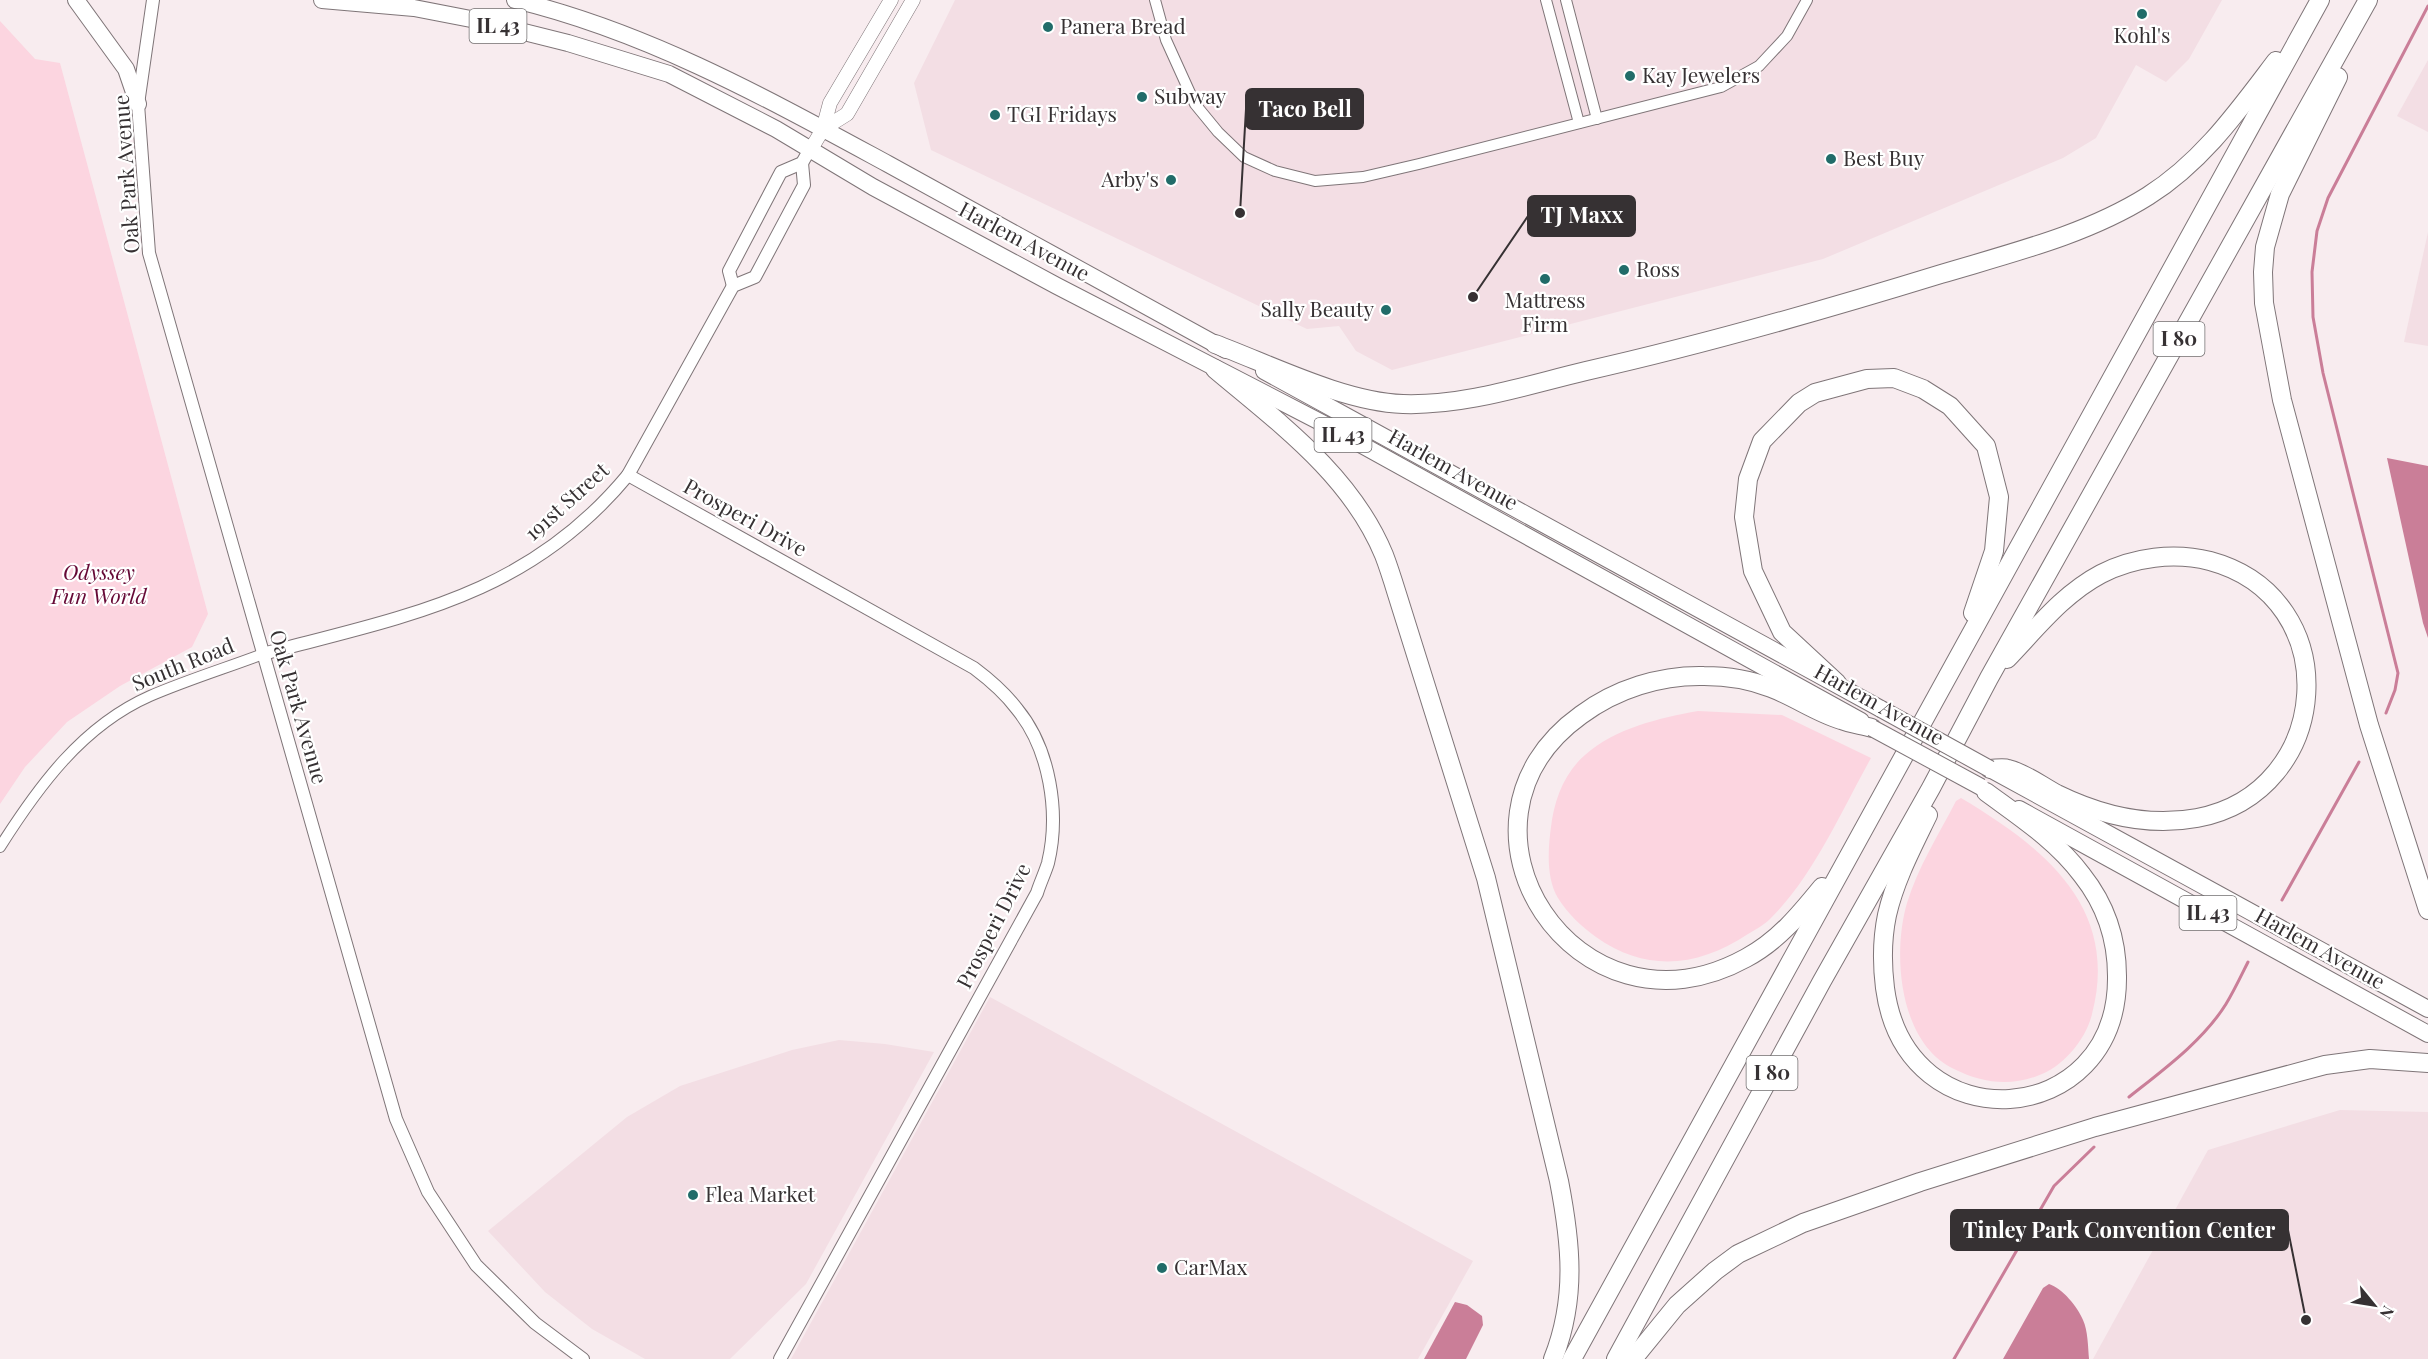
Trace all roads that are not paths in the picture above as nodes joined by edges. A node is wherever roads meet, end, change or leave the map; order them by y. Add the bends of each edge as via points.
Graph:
1 (76, 0) edge
2 (153, 0) edge
3 (322, 0) edge
4 (515, 0) edge
5 (891, 0) edge
6 (914, 0) edge
7 (1155, 0) edge
8 (1546, 0) edge
9 (1566, 0) edge
10 (1808, 0) edge
11 (2368, 0) edge
12 (2377, 0) edge
13 (2316, 7) edge
14 (138, 104) junction
15 (1597, 119) junction
16 (1579, 123) junction
17 (823, 129) junction
18 (806, 156) junction
19 (734, 286) junction
20 (1215, 344) junction
21 (1215, 369) junction
22 (628, 475) junction
23 (263, 654) junction
24 (1955, 663) junction
25 (1989, 678) junction
26 (1837, 683) junction
27 (1872, 728) junction
28 (1990, 769) junction
29 (1930, 788) junction
30 (1984, 790) junction
31 (0, 847) edge
32 (1849, 856) junction
33 (2428, 910) edge
34 (2428, 1009) edge
35 (2428, 1035) edge
36 (2428, 1063) edge
37 (583, 1359) edge
38 (780, 1359) edge
39 (1553, 1359) edge
40 (1572, 1359) edge
41 (1616, 1359) edge
42 (1633, 1359) edge

1 - 14 main road via 126,69
2 - 14 street, Oak Park Avenue
3 - 18 main road, Harlem Avenue / IL 43 via 414,8 476,20 669,74 776,129
4 - 17 main road, Harlem Avenue / IL 43 via 646,42
5 - 17 main road, 191st Street via 831,103
6 - 17 main road, 191st Street via 847,114
7 - 16 street via 1166,40 1195,104 1244,157 1298,178 1314,181 1363,177
8 - 16 street
9 - 15 street
10 - 15 street via 1787,36 1746,74 1721,87
11 - 25 highway, I 80
12 - 33 highway via 2280,195 2262,272 2282,400 2369,725
13 - 20 highway via 2214,141 2151,194 2105,220 1876,294 1672,351 1453,402 1402,404 1363,399
13 - 24 highway, I 80
14 - 23 street, Oak Park Avenue via 149,252
15 - 16 street
17 - 18 main road, 191st Street
17 - 20 main road, Harlem Avenue / IL 43
18 - 19 street, 191st Street via 804,185 755,277
18 - 19 street, 191st Street via 781,172 729,271
18 - 21 main road, Harlem Avenue / IL 43
19 - 22 street, 191st Street
20 - 26 main road, Harlem Avenue / IL 43
21 - 27 main road, Harlem Avenue / IL 43 via 1324,424
21 - 39 highway via 1335,477 1367,524 1390,574 1486,878 1559,1181 1568,1230 1570,1278 1566,1316
22 - 23 street, 191st Street via 611,496 561,541 494,583 417,614
22 - 38 street, Prosperi Drive via 974,668 1019,711 1035,739 1052,801 1048,863 1037,893
23 - 31 street, South Road via 149,696 103,724 65,757 29,801
23 - 37 street, Oak Park Avenue via 396,1119 428,1192 476,1265 535,1323
24 - 26 highway via 1994,551 1999,497 1986,446 1950,406 1923,389 1894,378 1866,379 1815,393 1777,424 1762,441 1748,479 1744,517 1753,572 1782,632
24 - 32 highway, I 80
25 - 28 highway via 2087,582 2117,567 2174,556 2222,564 2252,579 2266,592 2287,616 2297,636 2307,682 2301,728 2279,770 2248,798 2207,816 2154,820 2113,815 2058,795 2008,768
25 - 29 highway, I 80
26 - 28 main road, Harlem Avenue / IL 43, bridge
27 - 30 main road, Harlem Avenue / IL 43, bridge
27 - 32 highway via 1840,720 1770,687 1748,682 1702,676 1649,683 1603,700 1560,731 1533,770 1521,804 1519,847 1529,887 1539,907 1556,931 1578,951 1629,975 1655,979 1702,975 1760,950 1793,921
28 - 34 main road, Harlem Avenue / IL 43
29 - 30 highway via 1930,812 1900,874 1887,916 1883,956 1890,1012 1904,1046 1933,1077 1976,1097 2012,1099 2056,1086 2085,1064 2105,1035 2115,1005 2117,963 2105,913 2082,875 2054,844
29 - 41 highway, I 80
30 - 35 main road, Harlem Avenue / IL 43
32 - 40 highway, I 80
36 - 42 highway via 2370,1059 2325,1065 2095,1127 1803,1222 1738,1254 1715,1271 1677,1305

